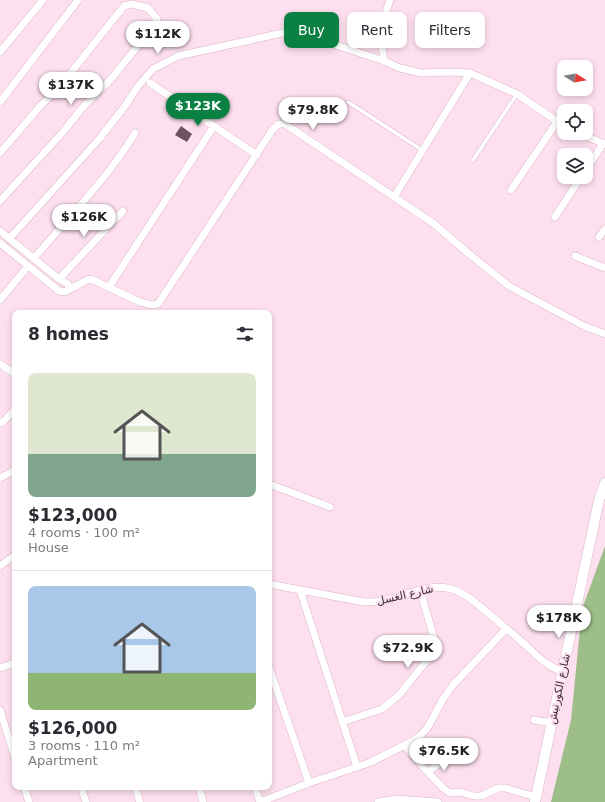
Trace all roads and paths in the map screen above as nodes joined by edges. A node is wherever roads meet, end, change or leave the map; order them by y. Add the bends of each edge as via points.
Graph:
1 (43, 0) edge
2 (78, 0) edge
3 (390, 0) edge
4 (0, 52) edge
5 (384, 61) junction
6 (470, 73) junction
7 (150, 83) dead end
8 (517, 94) junction
9 (0, 102) edge
10 (348, 102) dead end
11 (557, 121) edge
12 (214, 126) junction
13 (557, 129) edge
14 (135, 133) dead end
15 (593, 139) edge
16 (604, 144) edge
17 (423, 151) junction
18 (0, 153) edge
19 (257, 155) junction
20 (473, 160) dead end
21 (593, 160) edge
22 (576, 184) edge
23 (511, 190) dead end
24 (394, 197) junction
25 (0, 201) edge
26 (123, 210) dead end
27 (555, 217) dead end
28 (605, 229) edge
29 (0, 231) edge
30 (599, 237) dead end
31 (9, 239) junction
32 (1, 246) edge
33 (575, 256) dead end
34 (34, 258) junction
35 (28, 266) junction
36 (605, 268) edge
37 (59, 279) junction
38 (108, 287) junction
39 (69, 288) junction
40 (0, 300) edge
41 (605, 334) edge
42 (0, 364) edge
43 (12, 372) edge
44 (12, 412) edge
45 (0, 424) edge
46 (12, 472) edge
47 (0, 478) edge
48 (605, 482) edge
49 (272, 485) edge
50 (330, 507) dead end
51 (12, 557) edge
52 (0, 566) edge
53 (272, 585) edge
54 (300, 590) junction
55 (420, 590) junction
56 (506, 629) junction
57 (12, 664) edge
58 (0, 668) edge
59 (563, 672) junction
60 (272, 676) edge
61 (0, 710) edge
62 (534, 720) dead end
63 (342, 722) junction
64 (552, 723) junction
65 (404, 745) junction
66 (12, 748) edge
67 (447, 757) dead end
68 (357, 768) junction
69 (428, 772) junction
70 (309, 782) junction
71 (25, 790) edge
72 (82, 790) edge
73 (136, 790) edge
74 (199, 790) edge
75 (256, 790) edge
76 (535, 800) edge
77 (29, 802) edge
78 (86, 802) edge
79 (140, 802) edge
80 (203, 802) edge
81 (260, 802) edge
82 (378, 802) edge
83 (438, 802) edge

1 - 4 street
2 - 9 street
3 - 5 street via 381,37
5 - 6 street via 421,73
5 - 31 street via 297,32 178,56 153,69 100,138
6 - 8 street
6 - 17 street
7 - 12 street
8 - 11 street
8 - 20 lane
10 - 17 lane
12 - 19 street
12 - 38 street
13 - 23 street
14 - 34 street via 101,181
15 - 16 street
16 - 21 street
17 - 24 street
18 - 25 street via 56,90 124,6 132,4 148,8 157,19 154,26 111,79
19 - 24 street via 273,129 279,124 285,124
19 - 38 street via 158,304 140,302
22 - 27 street
24 - 41 street via 433,223 509,286 584,326
26 - 37 street
28 - 30 street
29 - 31 street
31 - 34 street
32 - 35 street
33 - 36 street
34 - 37 street
35 - 39 street via 59,292 65,292
35 - 40 street
37 - 39 street via 68,284
38 - 39 street via 91,279
42 - 43 street
44 - 45 street
46 - 47 street
48 - 59 street, شارع الكورنيش
49 - 50 street
51 - 52 street
53 - 54 street, شارع الغسل
54 - 55 street, شارع الغسل via 371,603
54 - 63 street
55 - 56 street, شارع الغسل via 442,588 462,593
55 - 63 street via 434,638 432,654 399,695 382,709
56 - 59 street, شارع الغسل via 547,665
56 - 65 street via 453,685 421,735
57 - 58 street
59 - 64 street, شارع الكورنيش
60 - 70 street
61 - 66 street
62 - 64 street
63 - 68 street
64 - 76 street, شارع الكورنيش
65 - 68 street
65 - 69 street
67 - 69 street
68 - 70 street
69 - 76 street via 450,793 481,796 498,788 505,788
70 - 81 street
71 - 77 street
72 - 78 street
73 - 79 street
74 - 80 street
75 - 81 street
82 - 83 street via 396,799

